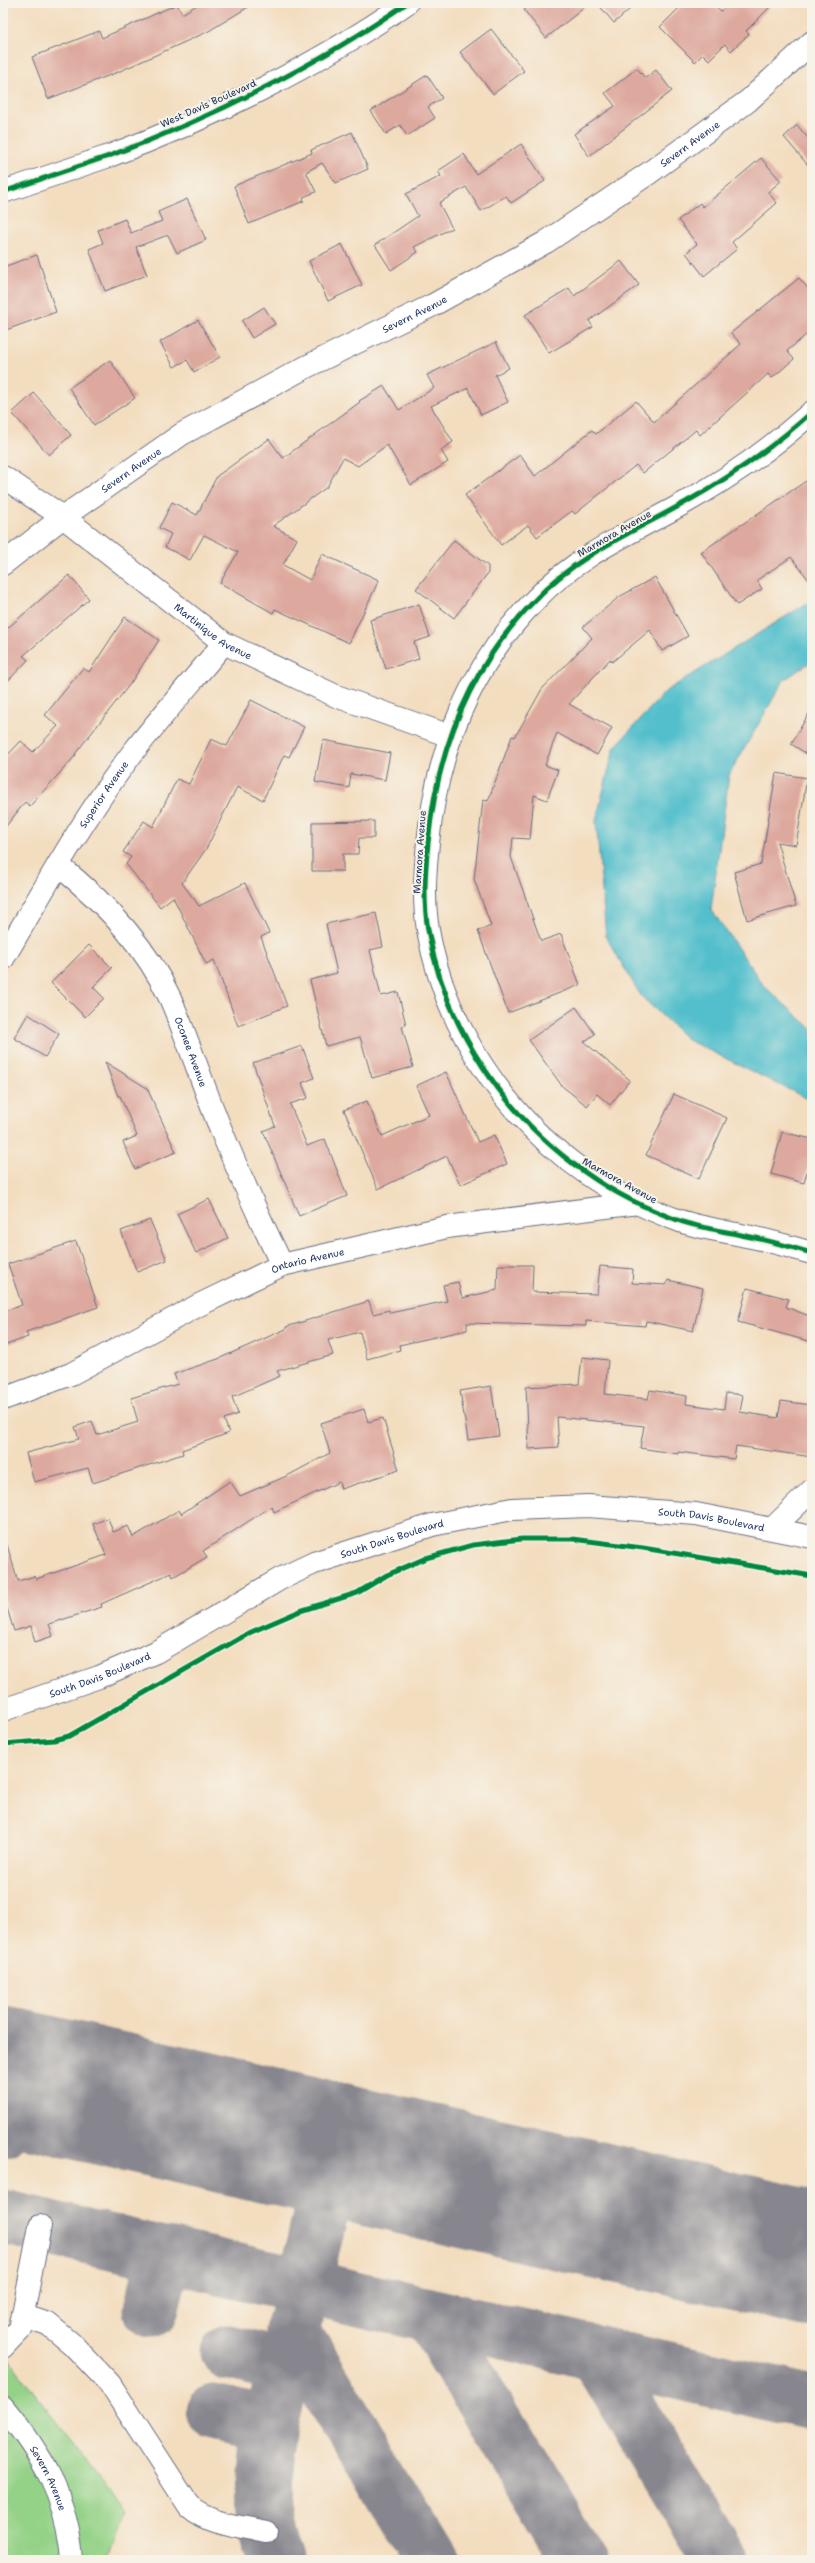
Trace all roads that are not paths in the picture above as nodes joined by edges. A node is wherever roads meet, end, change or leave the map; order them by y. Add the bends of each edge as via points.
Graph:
1 (407, 3) edge
2 (812, 42) edge
3 (3, 192) edge
4 (812, 412) edge
5 (3, 477) edge
6 (63, 517) junction
7 (3, 564) edge
8 (224, 643) junction
9 (450, 736) junction
10 (58, 865) junction
11 (3, 960) edge
12 (638, 1203) junction
13 (812, 1253) edge
14 (282, 1265) junction
15 (3, 1399) edge
16 (812, 1490) edge
17 (773, 1528) junction
18 (812, 1537) edge
19 (3, 1710) edge
20 (40, 2226) dead end
21 (24, 2316) junction
22 (3, 2347) edge
23 (3, 2407) edge
24 (266, 2532) dead end
25 (72, 2560) edge

1 - 3 street, West Davis Boulevard via 317,59 206,115 110,155
2 - 6 street, Severn Avenue via 748,101 649,173 546,242 433,304 292,374 182,434
4 - 9 street, Marmora Avenue via 743,466 689,500 601,548 538,596 487,659 461,707
5 - 6 street, Martinique Avenue
6 - 7 street, Severn Avenue
6 - 8 street, Martinique Avenue
8 - 9 street, Martinique Avenue via 336,696
8 - 10 street, Superior Avenue via 134,751 75,835
9 - 12 street, Marmora Avenue via 432,806 424,884 428,931 454,1013 481,1066 540,1136 589,1175
10 - 11 street, Superior Avenue
10 - 14 street, Oconee Avenue via 88,889 117,921 146,957 169,997 233,1159
12 - 13 street, Marmora Avenue via 681,1221
12 - 14 street, Ontario Avenue via 447,1227
14 - 15 street, Ontario Avenue via 199,1305 71,1374
16 - 17 street
17 - 18 street, South Davis Boulevard
17 - 19 street, South Davis Boulevard via 696,1514 588,1506 512,1510 432,1525 314,1563 156,1652 99,1677
20 - 21 street
21 - 22 street via 20,2329
21 - 24 street via 48,2324 110,2384 188,2506 198,2514 214,2520
23 - 25 street, Severn Avenue via 30,2440 54,2480 66,2518

